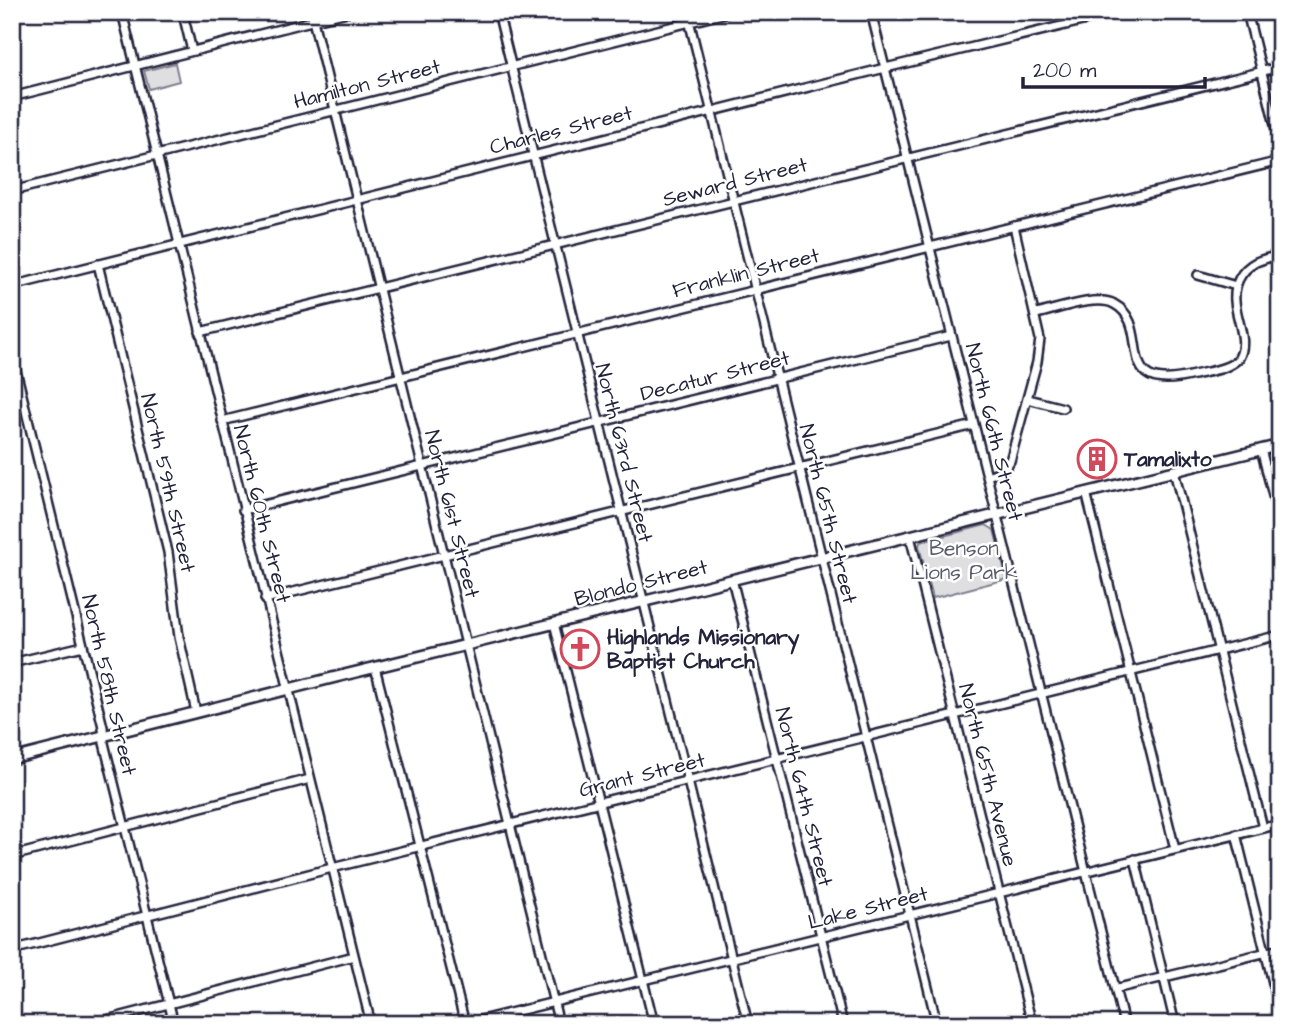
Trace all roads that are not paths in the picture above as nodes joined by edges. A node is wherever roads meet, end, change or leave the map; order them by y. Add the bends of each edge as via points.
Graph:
1 (122, 12) edge
2 (347, 12) edge
3 (498, 12) edge
4 (687, 12) edge
5 (730, 12) edge
6 (871, 12) edge
7 (1120, 12) edge
8 (1247, 12) edge
9 (312, 16) edge
10 (184, 18) dead end
11 (690, 22) junction
12 (192, 51) junction
13 (135, 65) junction
14 (512, 66) junction
15 (1280, 67) edge
16 (885, 69) junction
17 (1261, 72) junction
18 (12, 97) edge
19 (335, 110) junction
20 (711, 111) junction
21 (1280, 145) edge
22 (157, 154) junction
23 (533, 155) junction
24 (907, 158) junction
25 (1280, 161) edge
26 (12, 191) edge
27 (357, 199) junction
28 (733, 200) junction
29 (1014, 226) junction
30 (178, 243) junction
31 (555, 244) junction
32 (929, 247) junction
33 (1280, 255) edge
34 (98, 264) junction
35 (1198, 275) dead end
36 (12, 286) edge
37 (1236, 286) junction
38 (379, 288) junction
39 (755, 289) junction
40 (1036, 314) junction
41 (200, 332) junction
42 (577, 333) junction
43 (951, 336) junction
44 (12, 354) edge
45 (400, 377) junction
46 (777, 378) junction
47 (15, 379) edge
48 (1028, 399) junction
49 (1063, 408) dead end
50 (222, 421) junction
51 (599, 422) junction
52 (974, 425) junction
53 (1280, 445) edge
54 (1261, 449) junction
55 (423, 466) junction
56 (799, 468) junction
57 (1174, 471) junction
58 (987, 477) junction
59 (1086, 492) junction
60 (243, 510) junction
61 (621, 512) junction
62 (997, 514) junction
63 (1280, 523) edge
64 (910, 536) junction
65 (444, 555) junction
66 (821, 557) junction
67 (732, 579) junction
68 (265, 599) junction
69 (643, 601) junction
70 (554, 623) junction
71 (1280, 635) edge
72 (466, 645) junction
73 (83, 646) junction
74 (1219, 650) junction
75 (12, 663) edge
76 (375, 667) junction
77 (1130, 671) junction
78 (287, 689) junction
79 (1042, 693) junction
80 (196, 712) junction
81 (955, 716) junction
82 (103, 736) junction
83 (866, 737) junction
84 (12, 759) edge
85 (777, 759) junction
86 (310, 779) junction
87 (688, 781) junction
88 (599, 803) junction
89 (1280, 824) edge
90 (510, 825) junction
91 (125, 827) junction
92 (1263, 828) junction
93 (1236, 834) junction
94 (421, 846) junction
95 (1175, 849) junction
96 (12, 856) edge
97 (1135, 859) junction
98 (332, 867) junction
99 (1086, 871) junction
100 (999, 894) junction
101 (147, 915) junction
102 (910, 915) junction
103 (821, 937) junction
104 (1280, 949) edge
105 (12, 950) edge
106 (1265, 953) junction
107 (354, 956) junction
108 (732, 959) junction
109 (1164, 977) junction
110 (643, 980) junction
111 (1115, 989) junction
112 (554, 1002) junction
113 (169, 1004) junction
114 (1280, 1011) edge
115 (91, 1024) edge
116 (174, 1024) edge
117 (371, 1024) edge
118 (465, 1024) edge
119 (559, 1024) edge
120 (654, 1024) edge
121 (748, 1024) edge
122 (843, 1024) edge
123 (937, 1024) edge
124 (1032, 1024) edge
125 (1124, 1024) edge
126 (1175, 1024) edge

1 - 13 street, North 60th Street
2 - 9 street
3 - 14 street, North 63rd Street
4 - 11 street, North 65th Street
5 - 11 street, Hamilton Street
6 - 16 street, North 66th Street
7 - 16 street, Charles Street
8 - 17 street
9 - 12 street
9 - 19 street, North 61st Street
10 - 12 street
11 - 14 street, Hamilton Street
11 - 20 street, North 65th Street
12 - 13 street
13 - 18 street
13 - 22 street, North 60th Street
14 - 19 street, Hamilton Street
14 - 23 street, North 63rd Street
15 - 17 street, Seward Street
16 - 20 street, Charles Street
16 - 24 street, North 66th Street
17 - 21 street
17 - 24 street, Seward Street
19 - 22 street, Hamilton Street
19 - 27 street, North 61st Street
20 - 23 street, Charles Street
20 - 28 street, North 65th Street
22 - 26 street, Hamilton Street
22 - 30 street, North 60th Street
23 - 27 street, Charles Street
23 - 31 street, North 63rd Street
24 - 28 street, Seward Street
24 - 32 street, North 66th Street
25 - 29 street, Franklin Street
27 - 30 street, Charles Street
27 - 38 street, North 61st Street
28 - 31 street, Seward Street
28 - 39 street, North 65th Street
29 - 32 street, Franklin Street
29 - 40 street
30 - 34 street, Charles Street
30 - 41 street, North 60th Street
31 - 38 street, Seward Street
31 - 42 street, North 63rd Street
32 - 39 street, Franklin Street
32 - 43 street, North 66th Street
33 - 37 street via 1249,265
34 - 36 street, Charles Street
34 - 80 street, North 59th Street via 167,552
35 - 37 street
37 - 40 street via 1234,305 1242,344 1239,358 1224,367 1173,380 1157,379 1142,369 1128,318 1115,304 1094,300
38 - 41 street, Seward Street
38 - 45 street, North 61st Street
39 - 42 street, Franklin Street
39 - 46 street, North 65th Street
40 - 48 street via 1040,347
41 - 50 street, North 60th Street
42 - 45 street, Franklin Street
42 - 51 street, North 63rd Street
43 - 46 street, Decatur Street
43 - 52 street, North 66th Street
44 - 47 street, North 58th Street
45 - 50 street, Franklin Street
45 - 55 street, North 61st Street
46 - 51 street, Decatur Street
46 - 56 street, North 65th Street
47 - 73 street, North 58th Street
48 - 49 street
48 - 58 street via 1010,461 1004,470
50 - 60 street, North 60th Street
51 - 55 street, Decatur Street
51 - 61 street, North 63rd Street
52 - 56 street
52 - 58 street, North 66th Street
53 - 54 main road, Blondo Street
54 - 57 main road, Blondo Street
54 - 63 street
55 - 60 street, Decatur Street
55 - 65 street, North 61st Street
56 - 61 street
56 - 66 street, North 65th Street
57 - 59 main road, Blondo Street
57 - 74 street
58 - 62 street, North 66th Street
59 - 62 main road, Blondo Street
59 - 77 street
60 - 68 street, North 60th Street
61 - 65 street
61 - 69 street, North 63rd Street
62 - 64 main road, Blondo Street
62 - 79 street, North 66th Street
64 - 66 main road, Blondo Street
64 - 81 street, North 65th Avenue
65 - 68 street
65 - 72 street, North 61st Street
66 - 67 main road, Blondo Street
66 - 83 street, North 65th Street
67 - 69 main road, Blondo Street
67 - 85 street, North 64th Street
68 - 78 street, North 60th Street
69 - 70 main road, Blondo Street
69 - 87 street, North 63rd Street
70 - 72 main road, Blondo Street
70 - 88 street
71 - 74 street, Grant Street
72 - 76 main road, Blondo Street
72 - 90 street, North 61st Street
73 - 75 street
73 - 82 street, North 58th Street
74 - 77 street, Grant Street
74 - 92 street
76 - 78 main road, Blondo Street
76 - 94 street
77 - 79 street, Grant Street
77 - 95 street
78 - 80 main road, Blondo Street
78 - 86 street, North 60th Street
79 - 81 street, Grant Street
79 - 99 street, North 66th Street
80 - 82 main road, Blondo Street
81 - 83 street, Grant Street
81 - 100 street, North 65th Avenue
82 - 84 main road, Blondo Street
82 - 91 street, North 58th Street
83 - 85 street, Grant Street
83 - 102 street, North 65th Street
85 - 87 street, Grant Street
85 - 103 street, North 64th Street
86 - 91 street
86 - 98 street, North 60th Street
87 - 88 street, Grant Street
87 - 108 street, North 63rd Street
88 - 90 street, Grant Street
88 - 110 street
89 - 92 street, Lake Street
90 - 94 street, Grant Street
90 - 112 street, North 61st Street
91 - 96 street
91 - 101 street, North 58th Street
92 - 93 street, Lake Street
93 - 95 street, Lake Street
93 - 106 street
94 - 98 street, Grant Street
94 - 118 street
95 - 97 street, Lake Street
97 - 99 street, Lake Street
97 - 109 street
98 - 101 street, Grant Street
98 - 107 street, North 60th Street
99 - 100 street, Lake Street
99 - 111 street, North 66th Street
100 - 102 street, Lake Street
100 - 124 street, North 65th Avenue
101 - 105 street, Grant Street
101 - 113 street, North 58th Street
102 - 103 street, Lake Street
102 - 123 street, North 65th Street
103 - 108 street, Lake Street
103 - 122 street, North 64th Street
104 - 106 street
106 - 109 street
106 - 114 street
107 - 113 street
107 - 117 street, North 60th Street
108 - 110 street, Lake Street
108 - 121 street, North 63rd Street
109 - 111 street
109 - 126 street
110 - 112 street, Lake Street
110 - 120 street
111 - 125 street, North 66th Street
112 - 118 street, Lake Street
112 - 119 street, North 61st Street
113 - 115 street
113 - 116 street, North 58th Street

